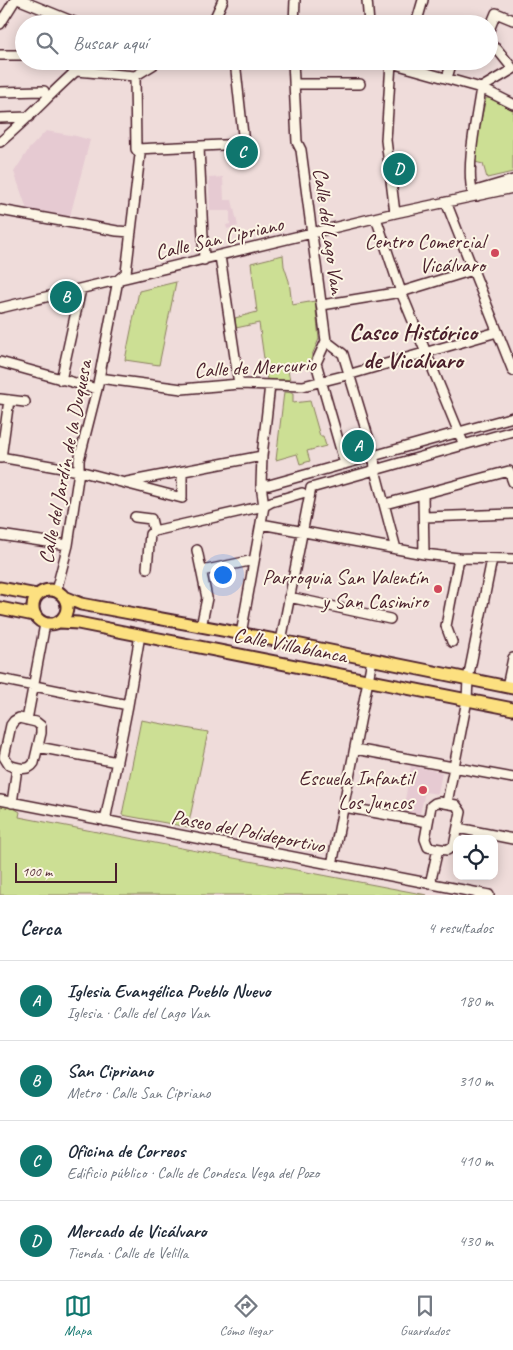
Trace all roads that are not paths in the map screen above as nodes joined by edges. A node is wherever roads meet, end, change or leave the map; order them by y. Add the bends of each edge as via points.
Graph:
1 (15, 0) edge
2 (20, 0) edge
3 (223, 0) edge
4 (295, 0) edge
5 (367, 0) edge
6 (423, 0) edge
7 (57, 15) edge
8 (216, 15) edge
9 (294, 15) edge
10 (368, 15) edge
11 (419, 15) edge
12 (495, 15) edge
13 (513, 20) edge
14 (0, 24) edge
15 (498, 50) edge
16 (0, 55) edge
17 (15, 55) edge
18 (513, 69) edge
19 (144, 70) edge
20 (236, 70) edge
21 (293, 70) edge
22 (387, 70) edge
23 (423, 70) edge
24 (449, 70) edge
25 (76, 71) joint
26 (135, 76) junction
27 (447, 78) junction
28 (294, 84) junction
29 (360, 84) dead end
30 (481, 88) junction
31 (44, 91) dead end
32 (0, 92) edge
33 (513, 104) edge
34 (30, 116) junction
35 (0, 118) edge
36 (0, 142) edge
37 (199, 147) junction
38 (136, 149) junction
39 (513, 180) edge
40 (513, 188) edge
41 (475, 194) junction
42 (446, 202) junction
43 (0, 210) edge
44 (395, 213) junction
45 (376, 218) junction
46 (131, 232) junction
47 (311, 234) junction
48 (220, 256) junction
49 (204, 260) junction
50 (473, 270) junction
51 (118, 280) junction
52 (81, 289) junction
53 (401, 292) junction
54 (322, 306) junction
55 (0, 308) edge
56 (497, 332) junction
57 (326, 342) junction
58 (426, 352) junction
59 (0, 362) edge
60 (513, 371) edge
61 (351, 374) junction
62 (99, 378) junction
63 (61, 380) junction
64 (322, 382) junction
65 (239, 384) junction
66 (270, 385) junction
67 (97, 389) junction
68 (4, 399) edge
69 (25, 402) dead end
70 (513, 417) edge
71 (513, 431) edge
72 (459, 432) junction
73 (464, 445) junction
74 (262, 456) junction
75 (374, 456) junction
76 (1, 458) edge
77 (345, 464) junction
78 (375, 470) junction
79 (79, 471) junction
80 (182, 472) junction
81 (304, 475) junction
82 (124, 482) junction
83 (513, 482) edge
84 (262, 488) junction
85 (311, 488) junction
86 (302, 493) dead end
87 (423, 494) junction
88 (385, 504) junction
89 (264, 506) junction
90 (513, 514) edge
91 (135, 517) dead end
92 (424, 517) junction
93 (261, 524) junction
94 (154, 531) junction
95 (303, 531) junction
96 (0, 535) edge
97 (68, 544) junction
98 (396, 549) junction
99 (198, 550) dead end
100 (424, 554) junction
101 (459, 558) junction
102 (492, 559) junction
103 (254, 560) junction
104 (513, 560) edge
105 (147, 568) dead end
106 (202, 571) junction
107 (0, 588) edge
108 (60, 594) junction
109 (37, 595) junction
110 (289, 597) junction
111 (0, 608) edge
112 (34, 615) junction
113 (390, 619) dead end
114 (60, 622) junction
115 (45, 624) junction
116 (201, 627) junction
117 (241, 634) junction
118 (140, 635) junction
119 (281, 641) junction
120 (452, 642) dead end
121 (513, 658) edge
122 (372, 660) junction
123 (0, 679) edge
124 (368, 679) junction
125 (468, 679) junction
126 (33, 686) junction
127 (510, 688) edge
128 (467, 700) junction
129 (128, 705) junction
130 (513, 708) edge
131 (27, 720) junction
132 (3, 740) edge
133 (38, 747) junction
134 (355, 749) junction
135 (116, 762) junction
136 (454, 767) junction
137 (17, 768) junction
138 (513, 778) edge
139 (0, 800) edge
140 (12, 802) junction
141 (447, 803) junction
142 (344, 807) junction
143 (106, 821) junction
144 (428, 822) junction
145 (458, 828) junction
146 (513, 839) edge
147 (438, 849) junction
148 (332, 865) junction
149 (430, 884) junction
150 (489, 895) edge

1 - 14 street
2 - 7 street
3 - 8 street
4 - 9 street
5 - 10 street
6 - 11 street
12 - 13 street
15 - 18 street
16 - 17 street
18 - 30 street
19 - 26 street
20 - 37 street via 244,144
21 - 28 street, Calle del Lago Van
22 - 44 street via 386,140
23 - 27 street
24 - 27 street
25 - 26 street
25 - 34 street
26 - 38 street, Calle del Jardín de la Duquesa
27 - 30 street
28 - 29 street
28 - 47 street, Calle del Lago Van via 297,142 301,150
30 - 33 street
30 - 41 street via 472,148
31 - 32 street
34 - 35 street
34 - 36 street
37 - 38 street
37 - 49 street
38 - 46 street, Calle del Jardín de la Duquesa via 140,155
39 - 41 street, Calle San Cipriano
40 - 41 street, Calle San Cipriano
41 - 42 street, Calle San Cipriano
42 - 44 street, Calle San Cipriano
42 - 50 street
43 - 46 street
44 - 45 street, Calle San Cipriano
45 - 47 street, Calle San Cipriano
45 - 53 street
46 - 51 street, Calle del Jardín de la Duquesa via 126,273
47 - 48 street, Calle San Cipriano
47 - 54 street, Calle del Lago Van
48 - 49 street, Calle San Cipriano
48 - 65 street
49 - 51 street, Calle San Cipriano
50 - 53 street
50 - 56 street
51 - 52 street, Calle San Cipriano
51 - 62 street, Calle del Jardín de la Duquesa
52 - 55 street, Calle San Cipriano
52 - 63 street
53 - 54 street
53 - 58 street
54 - 57 street, Calle del Lago Van
56 - 58 street, Calle de Mercurio
56 - 60 street
57 - 61 street via 344,354
57 - 64 street via 316,362
58 - 61 street, Calle de Mercurio
58 - 72 street
59 - 63 street
61 - 64 street, Calle de Mercurio
61 - 75 street
62 - 65 street, Calle de Mercurio via 182,389
62 - 67 street, Calle del Jardín de la Duquesa
63 - 67 street
64 - 66 street, Calle de Mercurio via 304,386
64 - 77 street
65 - 66 street, Calle de Mercurio
66 - 74 street
67 - 79 street, Calle del Jardín de la Duquesa via 78,460
68 - 69 street
68 - 76 street
70 - 72 street
71 - 73 street
72 - 73 street
72 - 75 street
73 - 78 street
74 - 80 street
74 - 84 street
75 - 77 street
75 - 78 street
76 - 79 street
77 - 81 street
78 - 85 street
78 - 88 street
79 - 82 street
79 - 97 street, Calle del Jardín de la Duquesa
80 - 82 street
80 - 82 street via 182,498
81 - 84 street
81 - 85 street
83 - 87 street via 509,471
84 - 89 street
85 - 95 street
86 - 89 street
87 - 88 street
87 - 92 street
88 - 98 street
89 - 93 street
89 - 94 street
90 - 92 street
91 - 94 street via 151,519
92 - 100 street
93 - 95 street
93 - 103 street
94 - 105 street via 150,534
95 - 98 street
95 - 110 street
96 - 97 street
97 - 108 street, Calle del Jardín de la Duquesa
98 - 100 street
99 - 106 street
100 - 101 street
101 - 102 street
101 - 120 street via 446,626
102 - 104 street
102 - 125 street
103 - 106 street
103 - 117 street
106 - 116 street via 207,598
107 - 109 main road
108 - 109 main road via 46,590
108 - 114 main road via 67,610
108 - 116 main road, Calle Villablanca via 81,604
109 - 112 main road via 32,604
110 - 113 street
110 - 119 street
111 - 112 main road
112 - 115 main road
114 - 115 main road
114 - 118 main road, Calle Villablanca via 77,622
115 - 126 street
116 - 117 main road, Calle Villablanca
117 - 119 main road, Calle Villablanca
118 - 124 main road, Calle Villablanca
118 - 129 street
119 - 122 main road, Calle Villablanca
121 - 127 street
122 - 124 street
122 - 125 main road, Calle Villablanca
123 - 126 street
124 - 128 main road, Calle Villablanca
124 - 134 street
125 - 127 main road, Calle Villablanca
125 - 128 street
126 - 129 street
126 - 131 street
128 - 130 main road, Calle Villablanca
128 - 136 street
129 - 135 street
131 - 132 street via 14,720
131 - 133 street via 41,726
132 - 137 street via 5,762
133 - 135 street
133 - 137 street via 32,767
134 - 136 street
134 - 142 street
135 - 143 street
136 - 138 street
136 - 141 street
137 - 140 street
139 - 140 street, Paseo del Polideportivo
140 - 143 street, Paseo del Polideportivo
141 - 144 street via 431,806
141 - 145 street via 460,808
142 - 144 street
142 - 148 street
143 - 148 street, Paseo del Polideportivo
144 - 147 street via 425,843
145 - 146 street
145 - 147 street via 454,846 447,850
147 - 149 street
148 - 149 street, Paseo del Polideportivo
149 - 150 street, Paseo del Polideportivo

